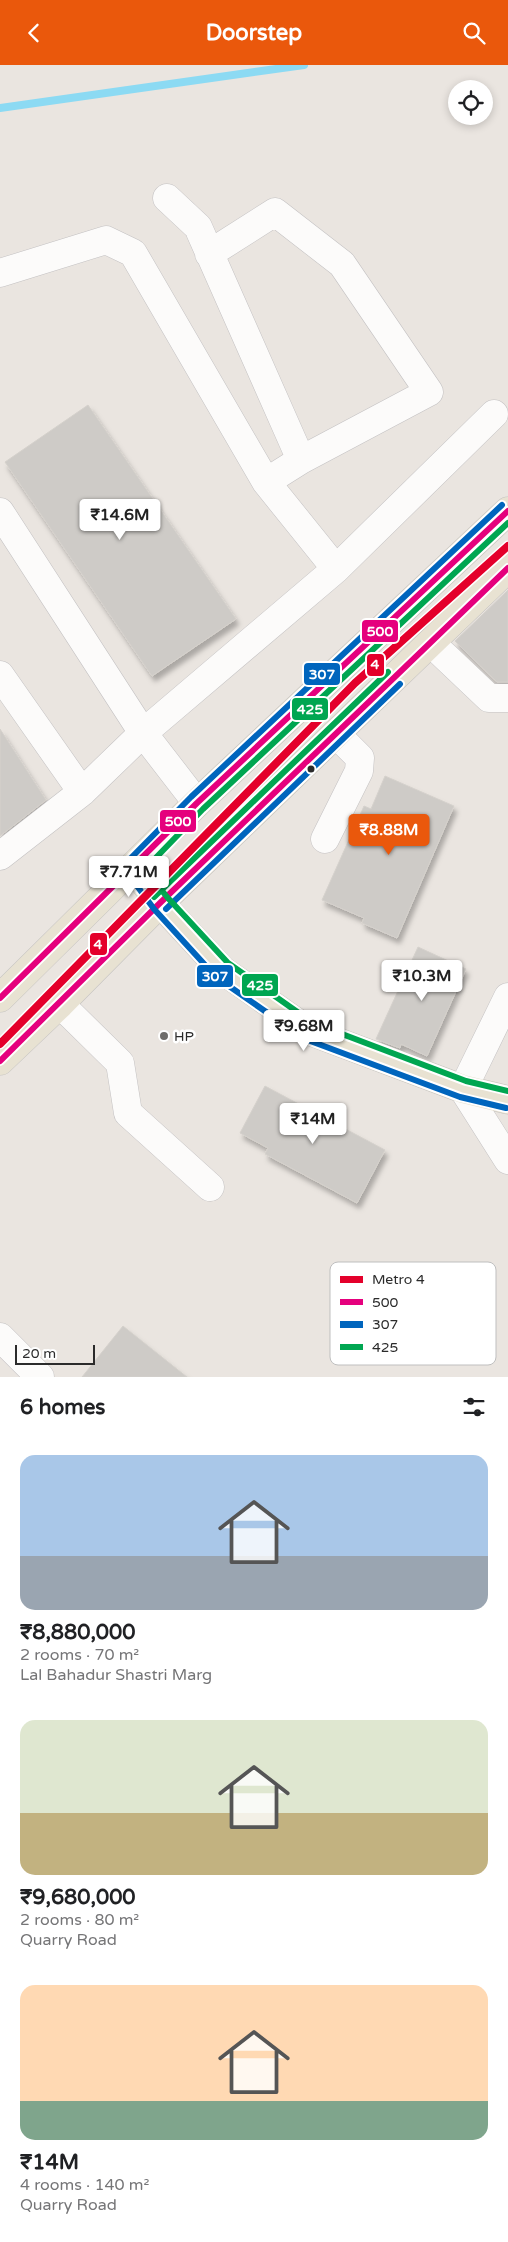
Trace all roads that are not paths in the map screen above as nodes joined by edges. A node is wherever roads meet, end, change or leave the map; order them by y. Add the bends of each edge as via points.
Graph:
1 (167, 198) dead end
2 (210, 254) junction
3 (0, 273) edge
4 (494, 415) dead end
5 (300, 460) junction
6 (266, 481) junction
7 (508, 511) edge
8 (0, 512) edge
9 (508, 568) edge
10 (336, 569) junction
11 (431, 643) junction
12 (0, 675) edge
13 (508, 698) edge
14 (143, 733) junction
15 (336, 734) junction
16 (82, 792) junction
17 (197, 803) junction
18 (325, 839) dead end
19 (0, 855) edge
20 (133, 868) junction
21 (160, 903) junction
22 (508, 997) edge
23 (0, 998) edge
24 (60, 1004) junction
25 (0, 1061) edge
26 (463, 1089) junction
27 (508, 1100) edge
28 (508, 1159) edge
29 (210, 1187) dead end
30 (0, 1337) edge
31 (40, 1377) edge

1 - 2 street via 198,227
2 - 5 street
2 - 5 street via 275,211 342,264 429,392
3 - 6 street via 106,240 133,253
4 - 10 street
5 - 6 street
6 - 10 street
7 - 17 main road
8 - 14 street
9 - 11 main road
10 - 14 street
11 - 13 street via 489,698
11 - 15 main road
12 - 16 street
14 - 16 street
14 - 17 street
15 - 18 street via 360,758 359,771
15 - 21 main road
16 - 19 street
17 - 20 main road
20 - 21 main road
20 - 23 main road
21 - 24 main road
21 - 26 main road via 222,970 309,1031
22 - 26 street
24 - 25 main road
24 - 29 street via 120,1063 128,1113
26 - 27 main road
26 - 28 street
30 - 31 street

